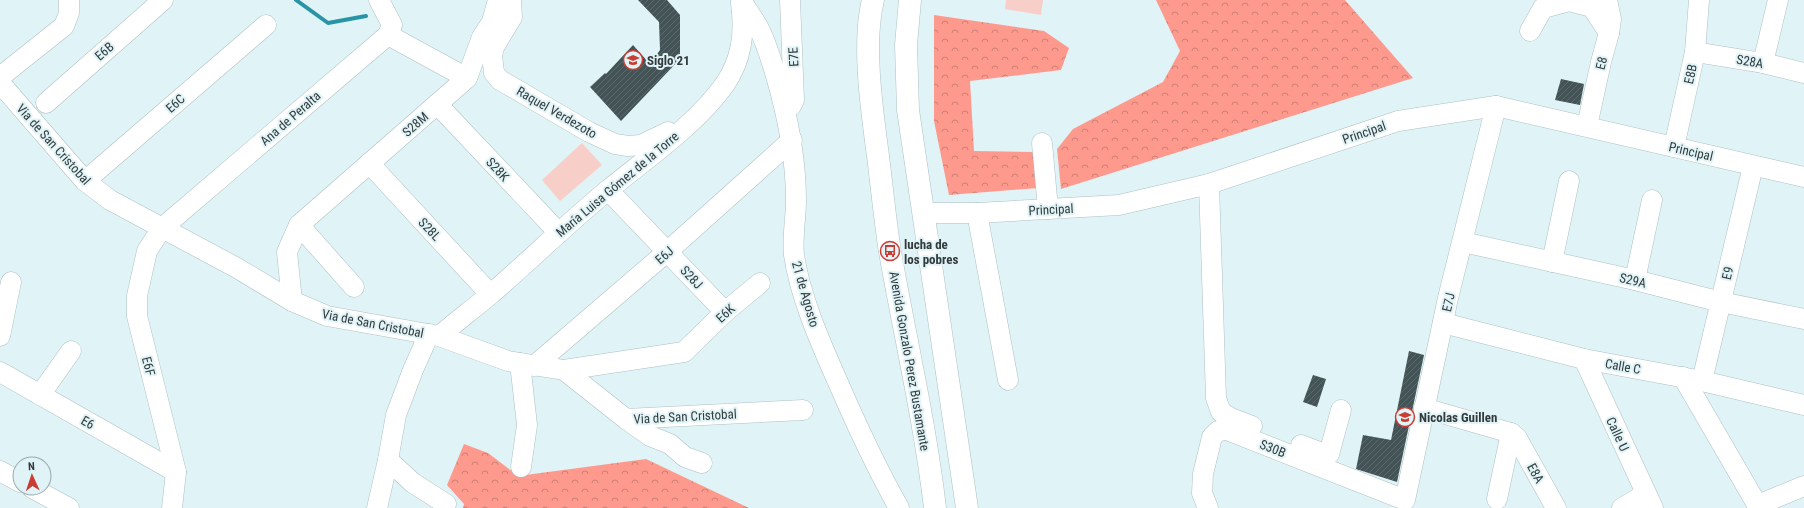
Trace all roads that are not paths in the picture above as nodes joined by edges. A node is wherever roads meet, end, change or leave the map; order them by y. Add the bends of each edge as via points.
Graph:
1 (163, 0) edge
2 (379, 0) edge
3 (498, 0) edge
4 (511, 0) edge
5 (741, 0) edge
6 (790, 0) edge
7 (873, 0) edge
8 (910, 0) edge
9 (1607, 0) edge
10 (1699, 0) edge
11 (1778, 0) edge
12 (65, 4) edge
13 (266, 25) dead end
14 (1530, 31) dead end
15 (1609, 33) junction
16 (388, 35) junction
17 (1695, 52) junction
18 (1763, 63) junction
19 (1804, 73) edge
20 (0, 77) edge
21 (467, 78) junction
22 (0, 83) edge
23 (46, 103) dead end
24 (437, 104) junction
25 (1496, 106) junction
26 (785, 109) junction
27 (696, 116) junction
28 (1587, 126) junction
29 (792, 140) junction
30 (1042, 143) dead end
31 (1674, 147) junction
32 (369, 163) junction
33 (1753, 166) junction
34 (1804, 177) edge
35 (1569, 180) dead end
36 (85, 181) junction
37 (1209, 184) junction
38 (608, 190) junction
39 (1652, 200) dead end
40 (1048, 209) junction
41 (923, 213) junction
42 (977, 213) junction
43 (299, 225) junction
44 (162, 228) junction
45 (559, 233) junction
46 (1463, 242) junction
47 (668, 252) junction
48 (1552, 262) junction
49 (1635, 280) junction
50 (11, 282) dead end
51 (760, 283) dead end
52 (354, 287) dead end
53 (490, 294) junction
54 (292, 301) junction
55 (1721, 302) junction
56 (725, 312) junction
57 (1804, 316) edge
58 (1443, 323) junction
59 (434, 335) junction
60 (0, 336) edge
61 (71, 351) dead end
62 (1584, 360) junction
63 (527, 364) junction
64 (564, 370) junction
65 (0, 372) edge
66 (1693, 379) junction
67 (1008, 380) dead end
68 (40, 395) junction
69 (1804, 406) edge
70 (1424, 408) junction
71 (803, 410) dead end
72 (1341, 410) dead end
73 (626, 419) junction
74 (1514, 436) junction
75 (388, 460) junction
76 (702, 463) dead end
77 (521, 467) dead end
78 (0, 471) edge
79 (176, 472) junction
80 (12, 478) edge
81 (1804, 486) edge
82 (47, 496) edge
83 (1497, 499) dead end
84 (1405, 500) joint
85 (1650, 501) edge
86 (446, 504) dead end
87 (1758, 506) edge
88 (69, 508) edge
89 (172, 508) edge
90 (377, 508) edge
91 (899, 508) edge
92 (935, 508) edge
93 (967, 508) edge
94 (1208, 508) edge
95 (1556, 508) edge
96 (1622, 508) edge

1 - 23 street, E6B
2 - 16 street via 392,25
3 - 21 street, S28M via 492,22 482,37
4 - 27 street, Raquel Verdezoto via 512,17 494,46 492,56 494,73 500,80 589,132 615,144 641,145
5 - 26 street, 21 de Agosto via 769,52
5 - 27 street, María Luisa Gómez de la Torre via 744,27 736,63 725,84
6 - 26 street, E7E via 794,100 791,106
7 - 92 main road, Avenida Gonzalo Perez Bustamante via 869,50 874,129 890,251 921,412
8 - 41 main road via 906,45 908,110
9 - 15 street, E8 via 1611,19
10 - 17 street, E8B
11 - 18 street
12 - 20 street via 64,26
13 - 36 street, E6C
14 - 15 street via 1543,8 1569,1 1592,6
15 - 28 street, E8
16 - 21 street
16 - 44 street, Ana de Peralta
17 - 18 street, S28A
17 - 31 street, E8B
18 - 19 street, S28A
21 - 24 street, S28M
22 - 36 street, Via de San Cristobal
24 - 32 street, S28M
24 - 45 street, S28K
25 - 28 street, Principal
25 - 37 street, Principal via 1398,121
25 - 46 street, E7J
26 - 29 street, 21 de Agosto
27 - 38 street, María Luisa Gómez de la Torre via 646,162
28 - 31 street, Principal
29 - 47 street, E6J
29 - 91 street, 21 de Agosto via 796,201 794,254 806,301 824,352
30 - 40 street
31 - 33 street, Principal
32 - 43 street, S28M
32 - 53 street, S28L
33 - 34 street, Principal
33 - 55 street, E9
35 - 48 street
36 - 44 street, Via de San Cristobal via 110,200
37 - 40 street, Principal via 1119,205
37 - 72 street via 1216,398 1221,412 1329,454
38 - 45 street, María Luisa Gómez de la Torre
38 - 47 street, S28J
39 - 49 street
40 - 42 street, Principal
41 - 42 street, Principal
41 - 93 main road
42 - 67 street
43 - 52 street
43 - 54 street, S28M via 287,252
44 - 54 street, Via de San Cristobal
44 - 79 street, E6F via 147,250 137,296 137,316
45 - 53 street, María Luisa Gómez de la Torre
46 - 48 street, S29A
46 - 58 street, E7J
47 - 56 street, S28J
47 - 63 street, E6J
48 - 49 street, S29A
49 - 55 street, S29A
50 - 60 street
51 - 56 street, E6K
53 - 59 street, María Luisa Gómez de la Torre
54 - 59 street, Via de San Cristobal via 327,316
55 - 57 street, S29A
55 - 66 street, E9
56 - 64 street, E6K via 684,352
58 - 62 street, Calle C
58 - 70 street, E7J
59 - 63 street, Via de San Cristobal via 508,361
59 - 75 street via 413,370 396,415
61 - 68 street
62 - 66 street, Calle C
62 - 85 street, Calle U
63 - 64 street, Via de San Cristobal
63 - 77 street via 527,424
64 - 73 street, Via de San Cristobal
65 - 68 street, E6
66 - 69 street, Calle C
66 - 87 street
68 - 79 street, E6
70 - 74 street
70 - 84 street, E7J
71 - 73 street, Via de San Cristobal
73 - 76 street via 650,436 670,444 685,457
74 - 83 street
74 - 95 street, E8A
75 - 86 street via 413,483
75 - 90 street
78 - 80 street
79 - 89 street, E6F
81 - 87 street
82 - 88 street
84 - 94 street, S30B via 1227,430 1218,431 1212,437 1203,474 1202,493
85 - 96 street

